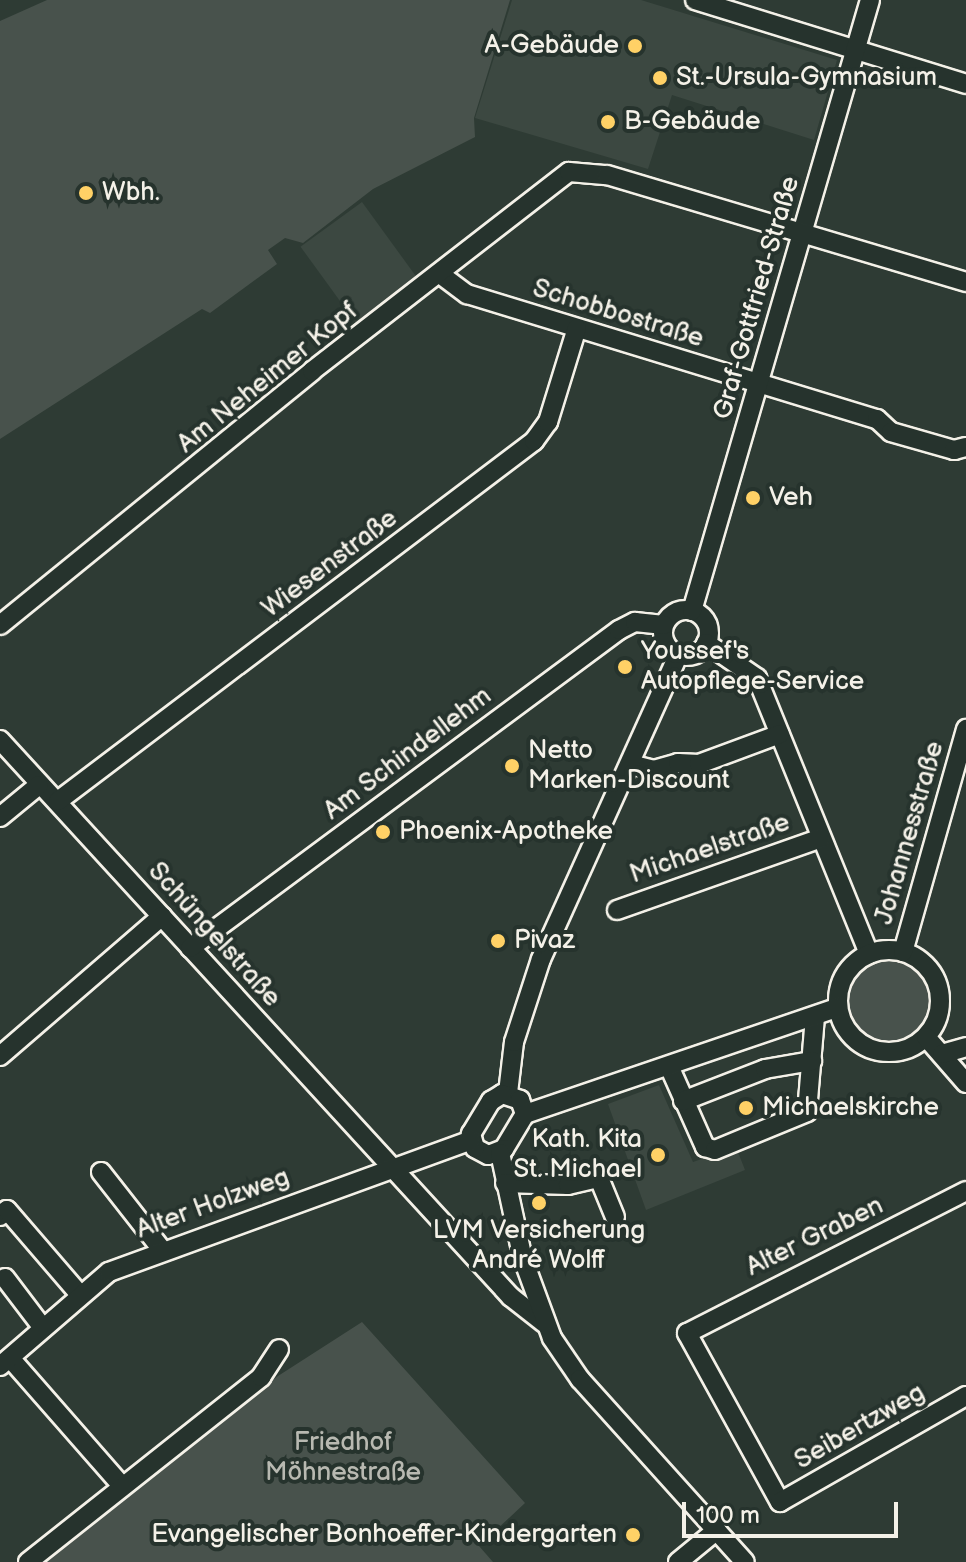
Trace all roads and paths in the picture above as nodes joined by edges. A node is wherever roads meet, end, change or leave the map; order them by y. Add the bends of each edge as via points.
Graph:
1 (695, 0) edge
2 (870, 0) edge
3 (856, 48) junction
4 (966, 84) edge
5 (803, 233) junction
6 (440, 274) junction
7 (966, 282) edge
8 (577, 328) junction
9 (759, 385) junction
10 (966, 447) edge
11 (692, 611) junction
12 (0, 625) edge
13 (664, 625) junction
14 (706, 643) junction
15 (679, 654) junction
16 (966, 729) edge
17 (780, 734) junction
18 (0, 740) edge
19 (630, 764) junction
20 (39, 785) junction
21 (58, 801) junction
22 (0, 817) edge
23 (821, 838) junction
24 (617, 910) dead end
25 (162, 916) junction
26 (190, 948) junction
27 (903, 952) junction
28 (869, 954) junction
29 (837, 1008) junction
30 (815, 1016) junction
31 (926, 1037) junction
32 (966, 1047) edge
33 (942, 1054) junction
34 (0, 1056) edge
35 (812, 1061) junction
36 (669, 1066) junction
37 (966, 1083) edge
38 (508, 1093) junction
39 (683, 1101) junction
40 (525, 1114) junction
41 (471, 1140) junction
42 (500, 1153) junction
43 (390, 1166) junction
44 (101, 1172) dead end
45 (505, 1183) junction
46 (966, 1191) edge
47 (0, 1216) edge
48 (615, 1217) dead end
49 (163, 1251) junction
50 (5, 1278) dead end
51 (80, 1295) junction
52 (544, 1323) junction
53 (43, 1328) junction
54 (687, 1333) joint
55 (279, 1349) dead end
56 (5, 1362) edge
57 (966, 1396) edge
58 (122, 1486) junction
59 (717, 1530) junction
60 (28, 1562) edge
61 (678, 1562) edge
62 (745, 1562) edge

1 - 3 street
2 - 3 street, Graf-Gottfried-Straße
3 - 4 street
3 - 5 street, Graf-Gottfried-Straße
5 - 6 street, Am Neheimer Kopf via 607,175 569,172
5 - 7 street
5 - 9 street, Graf-Gottfried-Straße
6 - 8 street, Schobbostraße via 467,294
6 - 12 street, Am Neheimer Kopf
8 - 9 street, Schobbostraße
8 - 21 street, Wiesenstraße via 548,422 534,441
9 - 10 street, Schobbostraße via 877,419 891,432 954,450
9 - 11 street, Graf-Gottfried-Straße
11 - 13 street via 672,614
11 - 14 street via 707,623
13 - 15 street via 666,643
13 - 26 street, Am Schindellehm via 635,622 619,630
14 - 15 street via 695,654
14 - 17 street, Michaelstraße via 754,673
15 - 19 street
16 - 27 street, Johannesstraße
17 - 19 street via 699,764 654,770
17 - 23 street, Michaelstraße
18 - 20 street, Schüngelstraße
19 - 38 street via 532,983 514,1042
20 - 21 street, Schüngelstraße
20 - 22 street
21 - 25 street, Schüngelstraße
23 - 24 street, Michaelstraße
23 - 28 street, Michaelstraße
25 - 26 street, Schüngelstraße
25 - 34 street
26 - 43 street, Schüngelstraße
27 - 28 street
27 - 31 street via 928,968 940,995 939,1011
28 - 29 street via 846,972
29 - 30 street
29 - 31 street via 844,1027 870,1050 898,1052
30 - 35 street
30 - 36 street
31 - 33 street
32 - 33 street
33 - 37 street
35 - 39 street via 765,1069
35 - 39 street via 804,1116 715,1150 705,1147
36 - 39 street
36 - 40 street
38 - 40 street via 520,1100
38 - 41 street via 491,1101
40 - 42 street
41 - 42 street via 479,1152
41 - 43 street, Alter Holzweg
42 - 45 street
43 - 49 street, Alter Holzweg
43 - 52 street via 511,1297
44 - 49 street
45 - 48 street via 568,1185 599,1178
45 - 52 street
46 - 54 street, Alter Graben
47 - 51 street via 7,1210
49 - 51 street, Alter Holzweg via 109,1272
50 - 53 street
51 - 53 street, Alter Holzweg
52 - 59 street via 580,1379
53 - 56 street, Alter Holzweg
54 - 57 street, Seibertzweg via 780,1502
55 - 58 street via 261,1377
56 - 58 street
58 - 60 street
59 - 61 street
59 - 62 street

